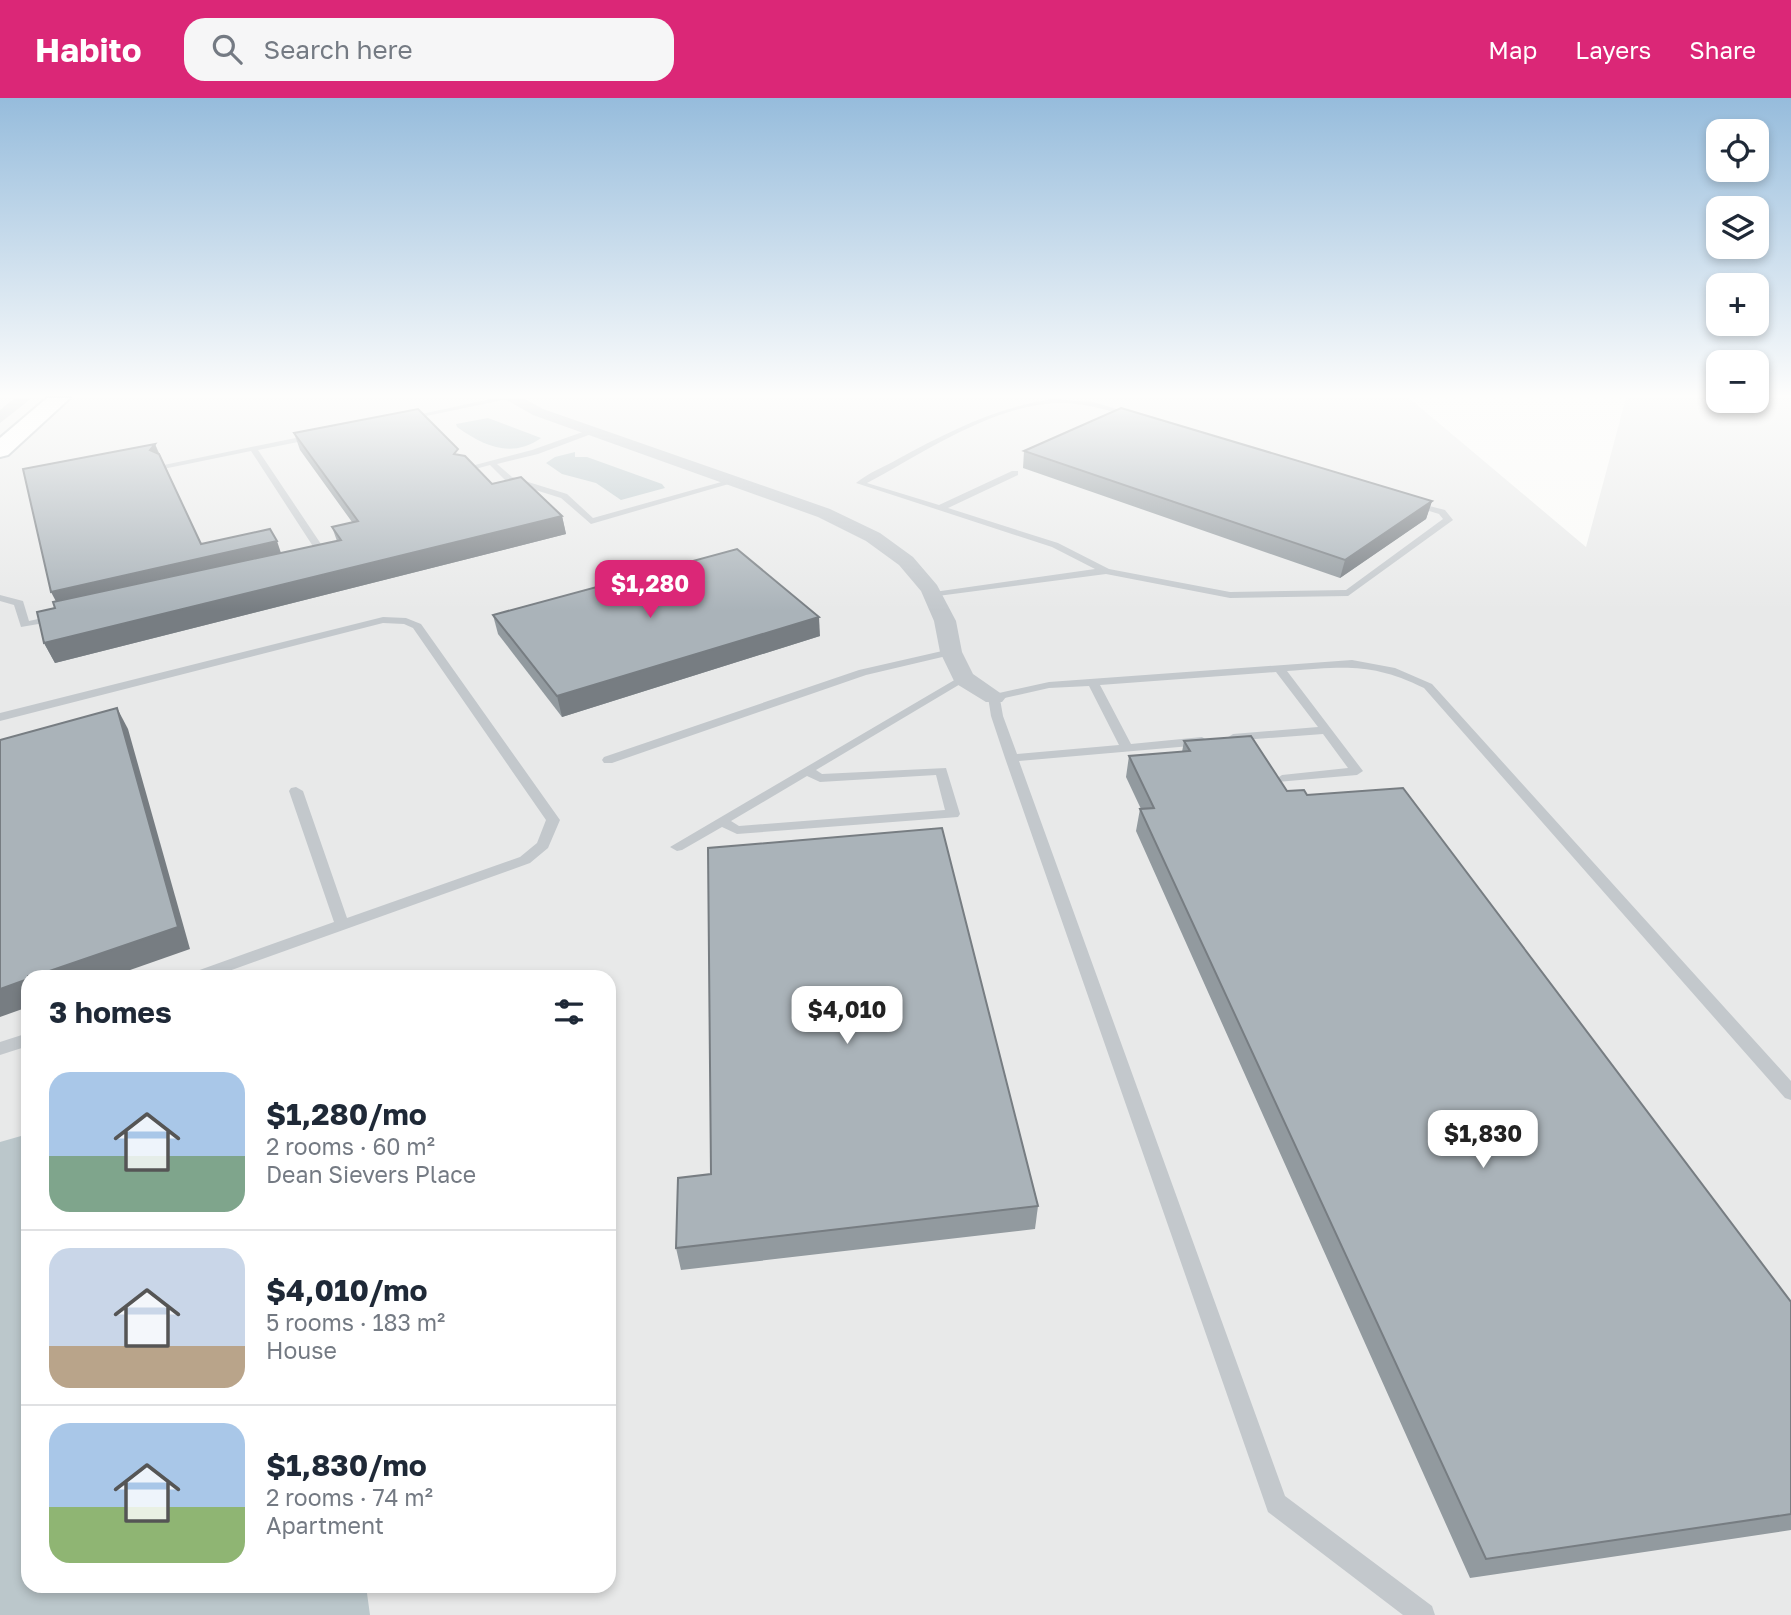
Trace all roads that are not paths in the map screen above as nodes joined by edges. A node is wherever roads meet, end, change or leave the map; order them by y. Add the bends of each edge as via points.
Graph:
1 (267, 469) edge
2 (498, 469) edge
3 (700, 469) edge
4 (889, 469) edge
5 (1015, 473) dead end
6 (735, 481) junction
7 (1402, 500) edge
8 (940, 508) junction
9 (310, 559) edge
10 (1106, 571) junction
11 (934, 595) junction
12 (0, 598) edge
13 (65, 616) edge
14 (951, 652) junction
15 (1280, 669) junction
16 (963, 678) junction
17 (1093, 682) junction
18 (995, 697) junction
19 (0, 717) edge
20 (1326, 730) junction
21 (1127, 748) junction
22 (1012, 758) junction
23 (608, 760) dead end
24 (807, 770) junction
25 (1282, 779) edge
26 (296, 791) dead end
27 (722, 821) junction
28 (677, 847) dead end
29 (342, 925) junction
30 (217, 970) edge
31 (21, 1042) edge
32 (0, 1049) edge
33 (1791, 1093) edge
34 (1423, 1615) edge

1 - 9 lane via 324,556
2 - 6 lane via 509,479 561,495 591,521
3 - 6 street
4 - 8 lane via 860,483
5 - 8 lane
6 - 11 street via 864,532 906,561
7 - 10 lane via 1442,512 1448,520 1349,593 1230,595
8 - 10 lane via 1055,545
10 - 11 lane
11 - 14 street
12 - 13 lane via 19,603 25,625
14 - 16 street
14 - 23 lane via 863,673
15 - 17 lane
15 - 20 lane
15 - 33 lane via 1367,665 1401,672 1428,686
16 - 18 street
16 - 24 lane
17 - 18 lane via 1049,685
17 - 21 lane
18 - 22 lane
19 - 29 lane via 383,620 417,626 553,820 543,845 525,860
20 - 21 lane
20 - 25 lane via 1357,771
21 - 22 lane
22 - 34 lane via 1276,1504
24 - 27 lane
24 - 27 lane via 820,778 942,771 953,814 737,831
26 - 29 lane
27 - 28 lane
29 - 30 lane
31 - 32 lane

